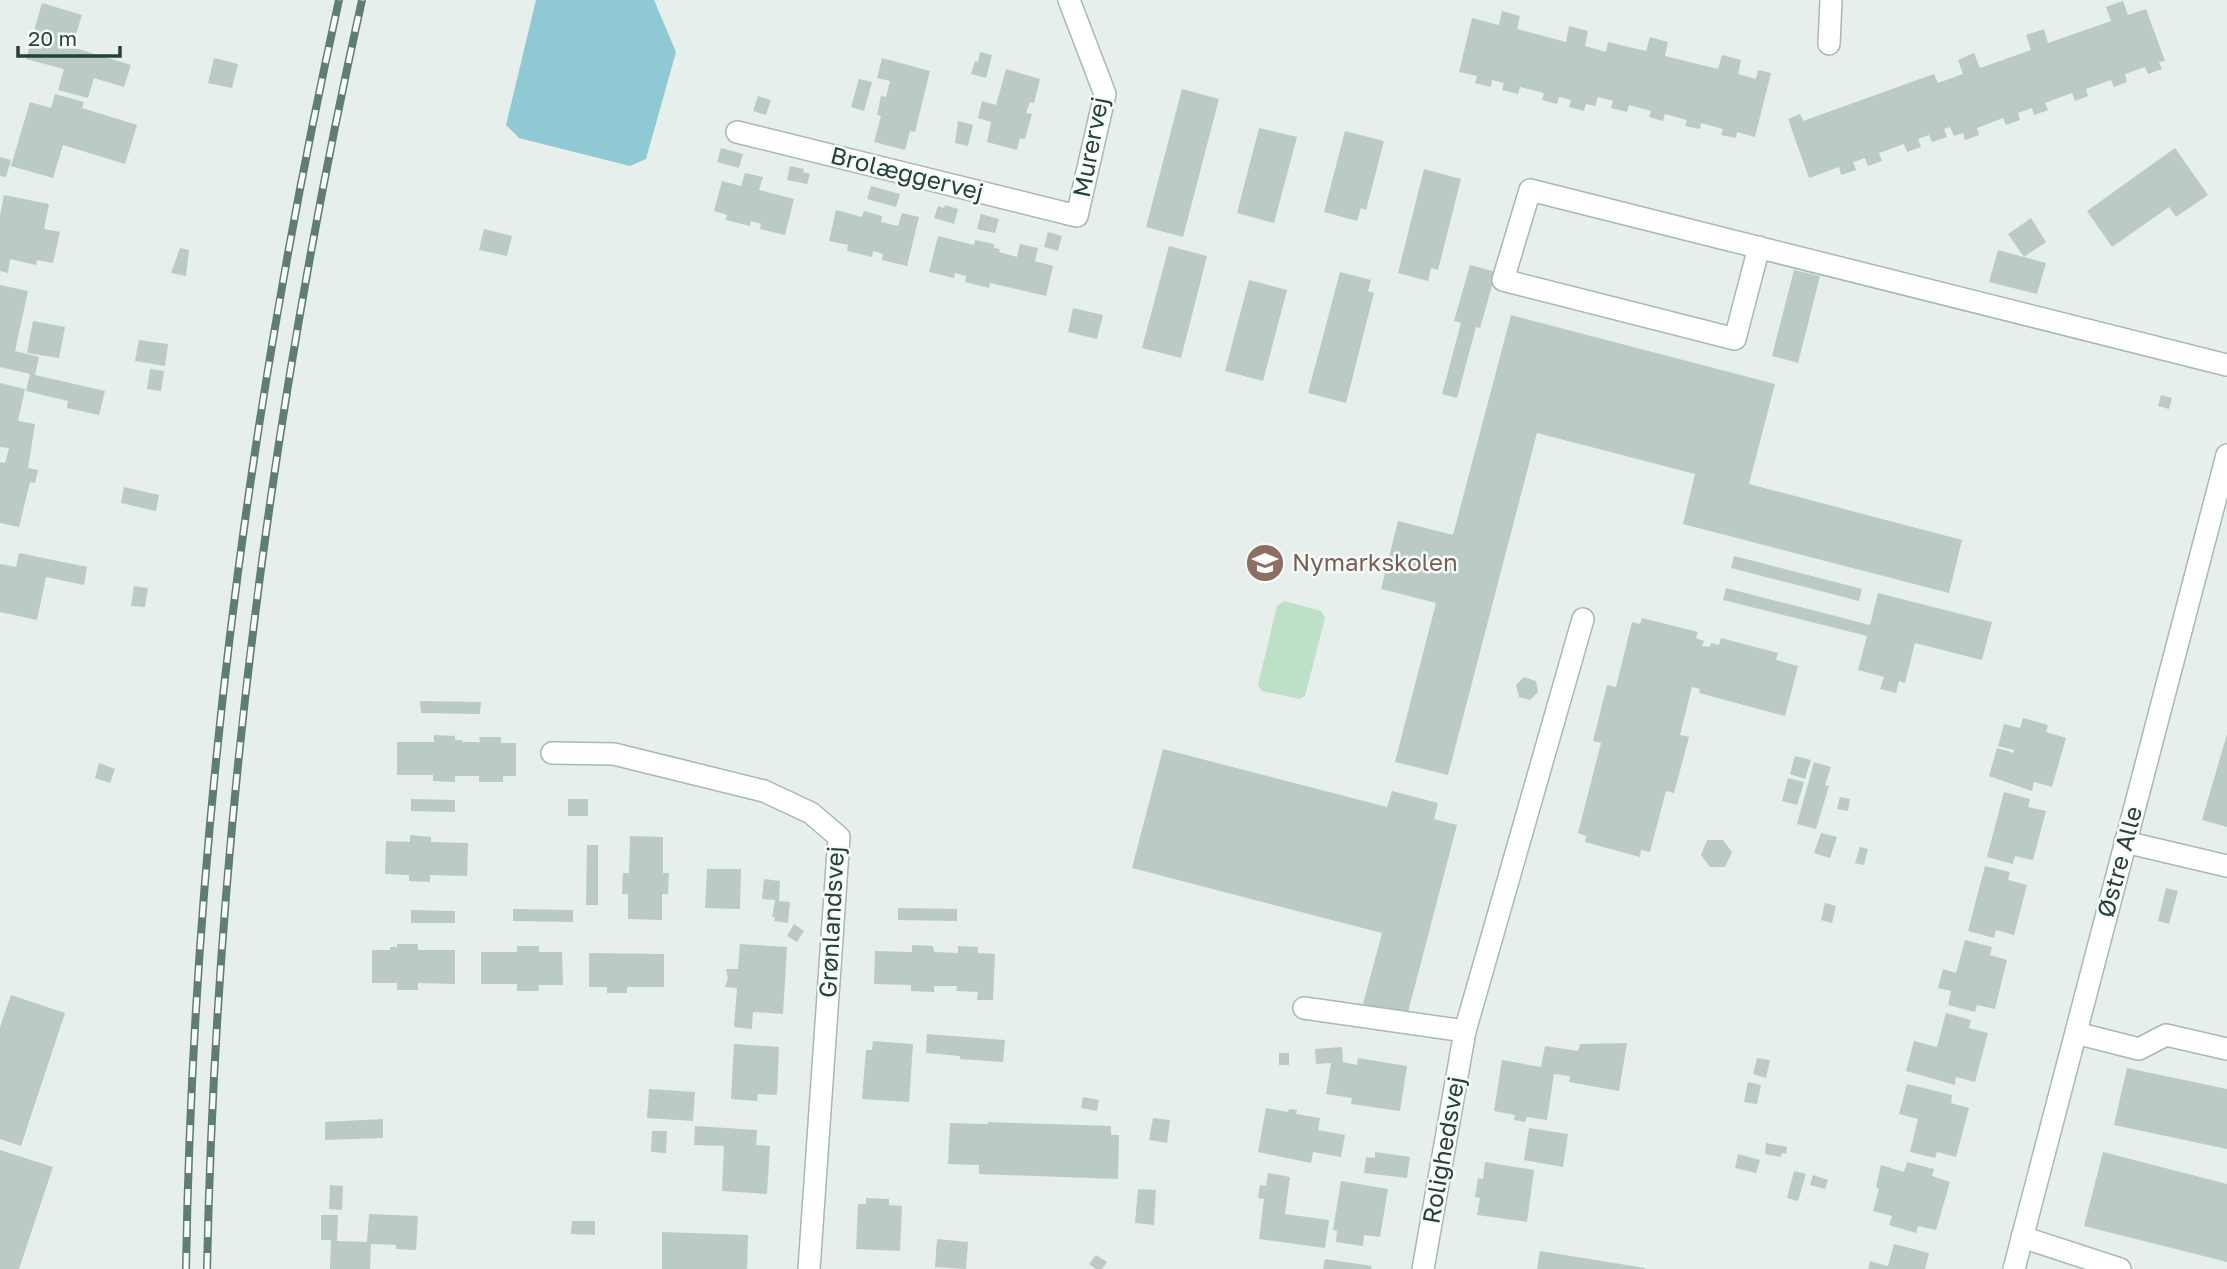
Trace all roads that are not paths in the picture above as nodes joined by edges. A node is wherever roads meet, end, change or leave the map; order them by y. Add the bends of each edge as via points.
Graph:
1 (1069, 0) edge
2 (1831, 0) edge
3 (1829, 44) dead end
4 (737, 132) dead end
5 (1077, 216) joint
6 (1759, 247) junction
7 (2227, 365) edge
8 (2227, 455) edge
9 (1583, 619) dead end
10 (552, 752) dead end
11 (2125, 842) junction
12 (2227, 866) edge
13 (1304, 1008) dead end
14 (1465, 1031) junction
15 (2076, 1033) junction
16 (2227, 1049) edge
17 (2022, 1237) junction
18 (809, 1269) edge
19 (1423, 1269) edge
20 (2014, 1269) edge
21 (2120, 1269) edge

1 - 5 street, Murervej via 1105,94
2 - 3 street
4 - 5 street, Brolæggervej
6 - 6 street via 1530,190 1503,280 1735,339
6 - 7 street
8 - 11 street, Østre Alle
9 - 14 street, Rolighedsvej
10 - 18 street, Grønlandsvej via 614,754 764,791 811,813 839,837
11 - 12 street
11 - 15 street, Østre Alle
13 - 14 street
14 - 19 street, Rolighedsvej
15 - 16 street via 2139,1049 2166,1035
15 - 17 street, Østre Alle
17 - 20 street, Østre Alle
17 - 21 street

